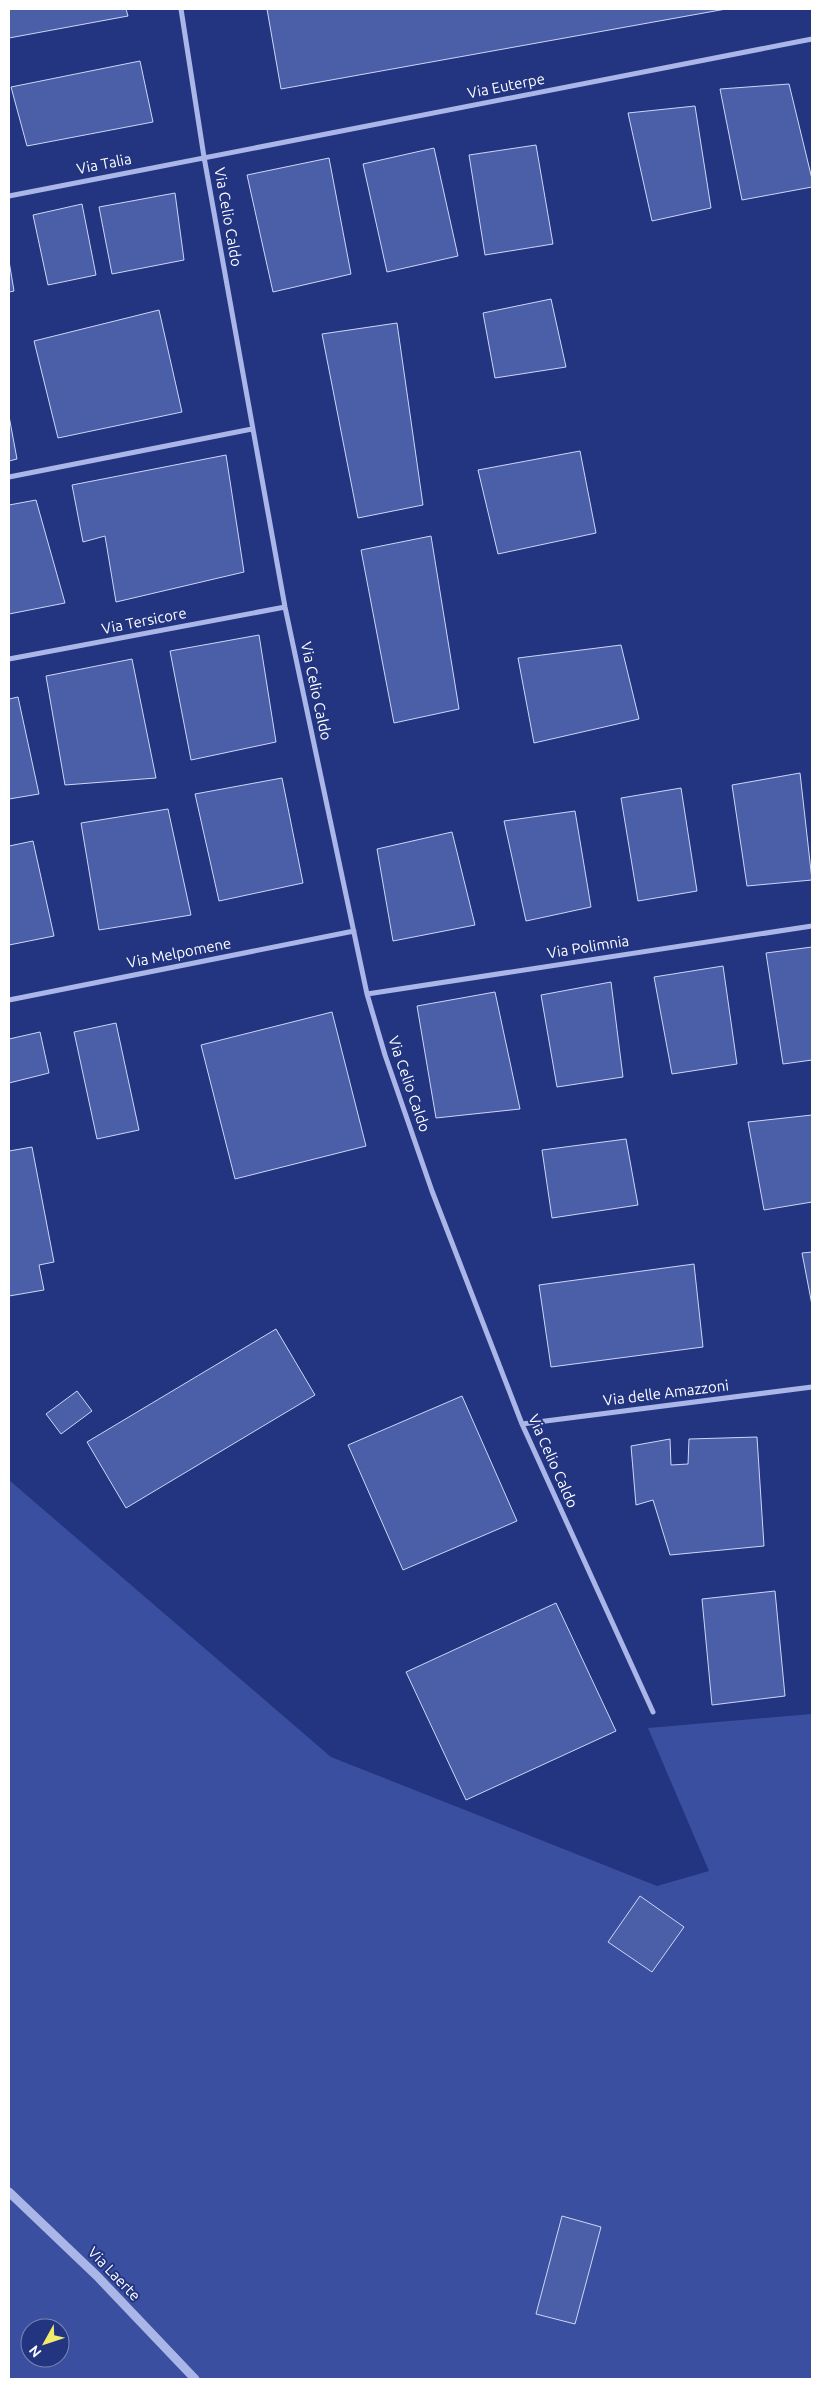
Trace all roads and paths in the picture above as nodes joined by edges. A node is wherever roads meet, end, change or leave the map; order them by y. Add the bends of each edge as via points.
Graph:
1 (181, 9) edge
2 (812, 39) edge
3 (204, 157) junction
4 (9, 196) edge
5 (252, 428) junction
6 (9, 477) edge
7 (285, 606) junction
8 (9, 659) edge
9 (812, 926) edge
10 (354, 931) junction
11 (367, 994) junction
12 (9, 1000) edge
13 (812, 1387) edge
14 (522, 1424) junction
15 (653, 1712) dead end
16 (9, 2192) edge
17 (195, 2379) edge

1 - 3 street, Via Celio Caldo
2 - 3 street, Via Euterpe
3 - 4 street, Via Talia
3 - 5 street, Via Celio Caldo
5 - 6 street
5 - 7 street, Via Celio Caldo
7 - 8 street, Via Tersicore
7 - 10 street, Via Celio Caldo
9 - 11 street, Via Polimnia
10 - 11 street, Via Celio Caldo
10 - 12 street, Via Melpomene
11 - 14 street, Via Celio Caldo via 432,1191
13 - 14 street, Via delle Amazzoni
14 - 15 street, Via Celio Caldo
16 - 17 street, Via Laerte via 98,2276

